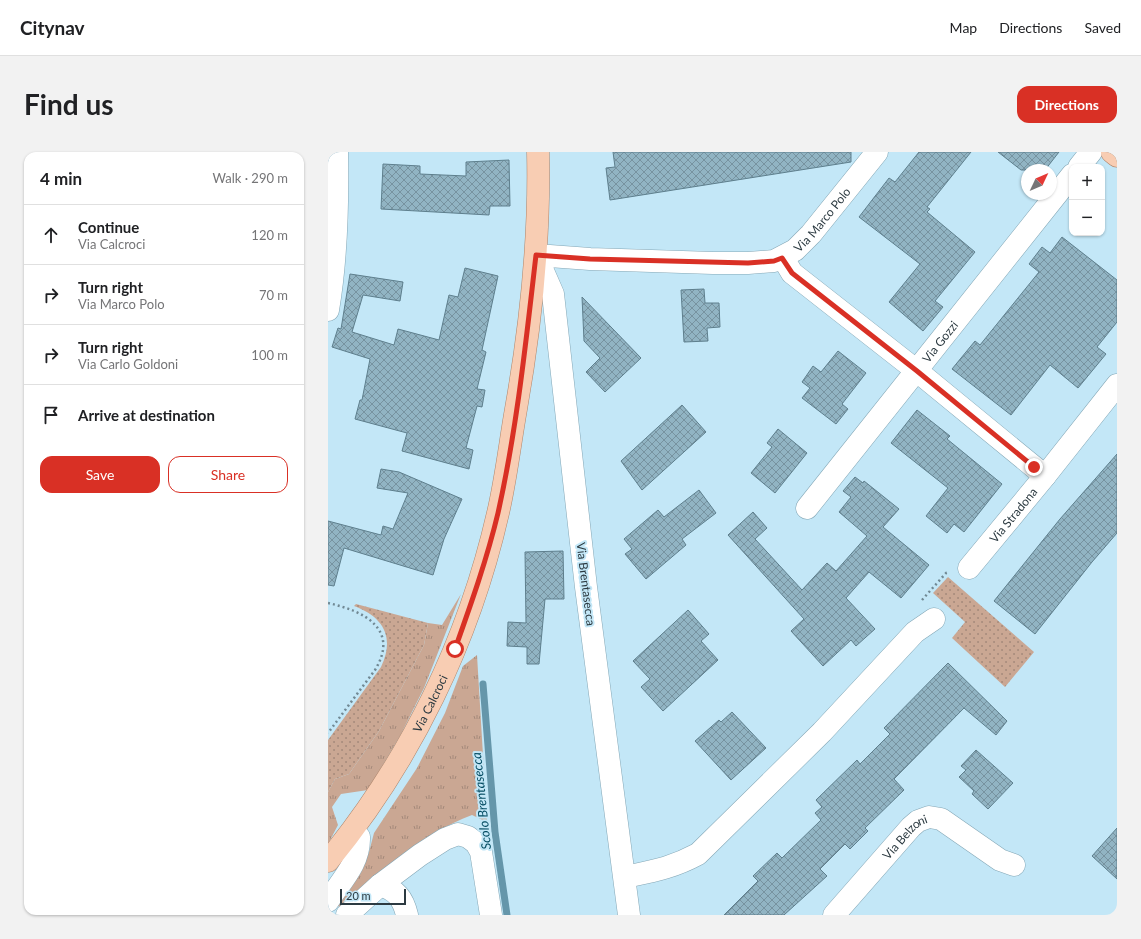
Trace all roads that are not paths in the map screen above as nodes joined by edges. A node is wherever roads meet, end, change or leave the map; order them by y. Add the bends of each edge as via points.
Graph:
1 (337, 152) edge
2 (538, 152) edge
3 (877, 152) edge
4 (1091, 152) edge
5 (1112, 152) edge
6 (1117, 156) edge
7 (1081, 164) edge
8 (1069, 179) edge
9 (536, 255) junction
10 (782, 258) junction
11 (328, 310) edge
12 (917, 371) junction
13 (1117, 385) edge
14 (1045, 476) junction
15 (808, 508) dead end
16 (969, 568) dead end
17 (934, 619) dead end
18 (352, 832) junction
19 (328, 861) edge
20 (1014, 865) dead end
21 (625, 877) junction
22 (380, 884) junction
23 (328, 901) edge
24 (347, 915) edge
25 (407, 915) edge
26 (491, 915) edge
27 (629, 915) edge
28 (834, 915) edge

1 - 11 street via 336,257
2 - 9 main road, Via Calcroci
3 - 10 street, Via Marco Polo via 811,234 795,250
4 - 7 street
5 - 6 main road
8 - 12 street, Via Gozzi
9 - 10 street, Via Marco Polo via 748,263
9 - 18 main road, Via Calcroci via 523,368 499,506 486,558 455,649 422,722 393,772
9 - 21 street, Via Brentasecca via 553,294 586,587
10 - 12 street via 792,273
12 - 14 street
12 - 15 street, Via Gozzi
13 - 14 street, Via Stradona
14 - 16 street, Via Stradona
17 - 21 street via 915,632 822,732 698,854 661,870
18 - 19 main road, Via Calcroci
18 - 23 street via 359,838 357,857
20 - 28 street, Via Belzoni via 1000,860 941,819 929,817 911,827
21 - 27 street, Via Brentasecca
22 - 24 street
22 - 25 street via 400,896
22 - 26 street via 445,839 458,834 476,843 481,852

